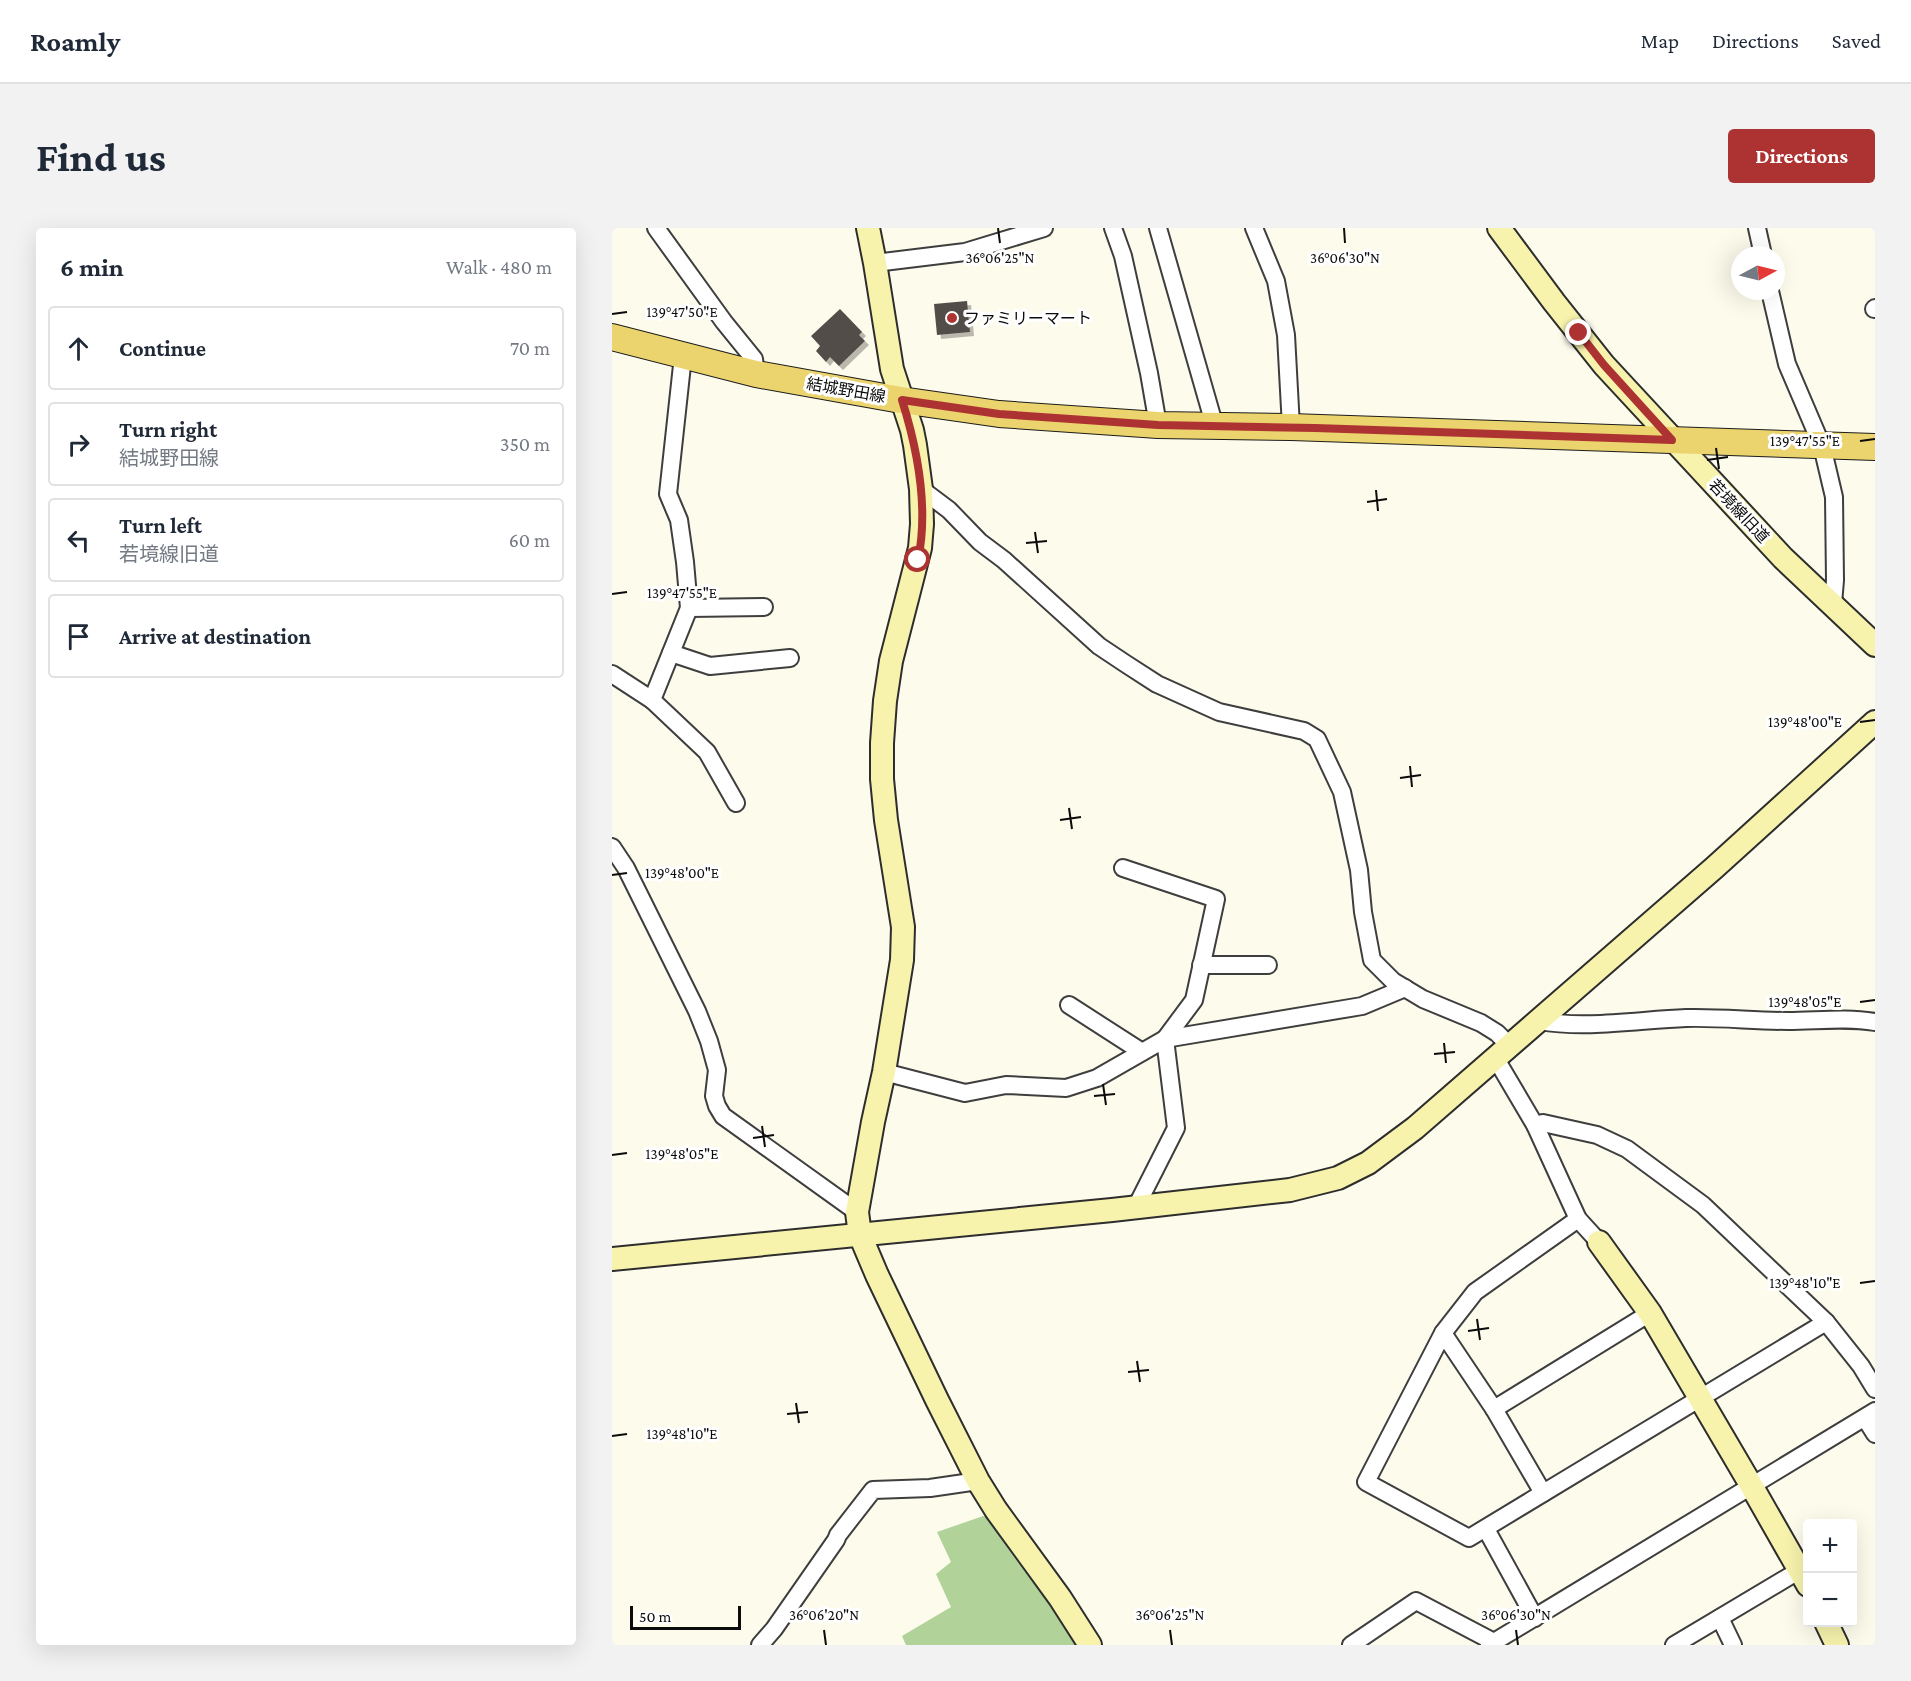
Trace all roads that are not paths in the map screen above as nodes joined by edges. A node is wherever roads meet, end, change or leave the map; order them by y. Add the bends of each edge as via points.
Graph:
1 (656, 228) edge
2 (868, 228) edge
3 (1044, 228) edge
4 (1113, 228) edge
5 (1158, 228) edge
6 (1254, 228) edge
7 (1499, 228) edge
8 (1757, 228) edge
9 (1760, 246) edge
10 (875, 263) junction
11 (1772, 300) edge
12 (612, 337) edge
13 (684, 356) junction
14 (756, 374) junction
15 (902, 400) junction
16 (1158, 425) junction
17 (1215, 426) junction
18 (1291, 428) junction
19 (1672, 440) junction
20 (1822, 446) junction
21 (1875, 447) edge
22 (921, 489) junction
23 (1833, 604) junction
24 (764, 607) dead end
25 (689, 608) junction
26 (1875, 645) edge
27 (671, 653) junction
28 (790, 658) dead end
29 (612, 674) edge
30 (652, 700) junction
31 (1875, 722) edge
32 (736, 803) dead end
33 (612, 847) edge
34 (1123, 868) dead end
35 (1201, 965) junction
36 (1268, 965) dead end
37 (1405, 988) junction
38 (1069, 1005) dead end
39 (1539, 1021) junction
40 (1875, 1022) edge
41 (1166, 1039) junction
42 (1142, 1052) junction
43 (1503, 1053) junction
44 (884, 1072) junction
45 (1535, 1125) junction
46 (1136, 1207) junction
47 (857, 1212) junction
48 (1578, 1219) junction
49 (860, 1235) junction
50 (1599, 1242) joint
51 (612, 1259) edge
52 (1650, 1313) junction
53 (1826, 1322) junction
54 (1443, 1333) junction
55 (1875, 1389) edge
56 (1700, 1398) junction
57 (1494, 1409) junction
58 (1870, 1414) edge
59 (1875, 1434) edge
60 (978, 1481) junction
61 (1751, 1485) junction
62 (1543, 1493) junction
63 (1486, 1529) junction
64 (1803, 1575) edge
65 (1803, 1577) edge
66 (1534, 1618) junction
67 (1720, 1618) junction
68 (1828, 1627) edge
69 (1492, 1644) edge
70 (760, 1645) edge
71 (1090, 1645) edge
72 (1351, 1645) edge
73 (1674, 1645) edge
74 (1733, 1645) edge
75 (1838, 1645) edge

1 - 14 street via 754,359
2 - 10 street
3 - 10 street via 965,252
4 - 16 street via 1123,256
5 - 17 street
6 - 18 street via 1276,281 1286,335
7 - 19 street, 若境線旧道 via 1604,365
8 - 9 street
10 - 15 street via 892,369
11 - 20 street via 1787,364
12 - 13 main road, 結城野田線
13 - 14 main road, 結城野田線
13 - 25 street via 668,494 679,520
14 - 15 main road, 結城野田線
15 - 16 main road, 結城野田線 via 999,414
15 - 22 street via 912,430
16 - 17 main road, 結城野田線
17 - 18 main road, 結城野田線
18 - 19 main road, 結城野田線
19 - 20 main road, 結城野田線
19 - 23 street, 若境線旧道 via 1783,558
20 - 21 main road, 結城野田線
20 - 23 street via 1834,497
22 - 37 street via 950,510 980,542 1099,646 1157,684 1219,712 1304,731 1317,739 1341,792 1359,870 1372,960
22 - 44 street via 920,548 891,661 882,743 886,820 903,927 902,960
23 - 26 street, 若境線旧道
24 - 25 street
25 - 27 street
27 - 28 street via 710,666
27 - 30 street
29 - 30 street
30 - 32 street via 707,752
31 - 39 street
33 - 47 street via 697,1011 717,1070 714,1096 723,1116
34 - 35 street via 1216,899
35 - 36 street
35 - 41 street via 1194,1000
37 - 41 street via 1362,1006
37 - 43 street via 1497,1033
38 - 42 street
39 - 40 street via 1555,1024 1687,1018
39 - 43 street
41 - 42 street
41 - 46 street via 1176,1128
42 - 44 street via 1097,1078 1066,1088 1006,1085 965,1093
43 - 45 street
43 - 46 street via 1415,1128 1368,1163 1338,1178 1290,1190
44 - 47 street
45 - 48 street
45 - 53 street via 1543,1123 1598,1136 1628,1149 1703,1205
46 - 49 street
47 - 49 street
48 - 50 street
48 - 54 street via 1475,1292
49 - 51 street
49 - 60 street
50 - 52 street
52 - 56 street
52 - 57 street
53 - 55 street
53 - 56 street
54 - 57 street
54 - 63 street via 1366,1482 1469,1538
56 - 61 street
56 - 62 street
57 - 62 street
58 - 59 street
58 - 61 street
60 - 70 street via 873,1490
60 - 71 street
61 - 64 street
61 - 66 street
62 - 63 street
63 - 66 street
65 - 67 street
66 - 69 street
67 - 73 street
67 - 74 street
68 - 75 street
69 - 72 street via 1416,1601

